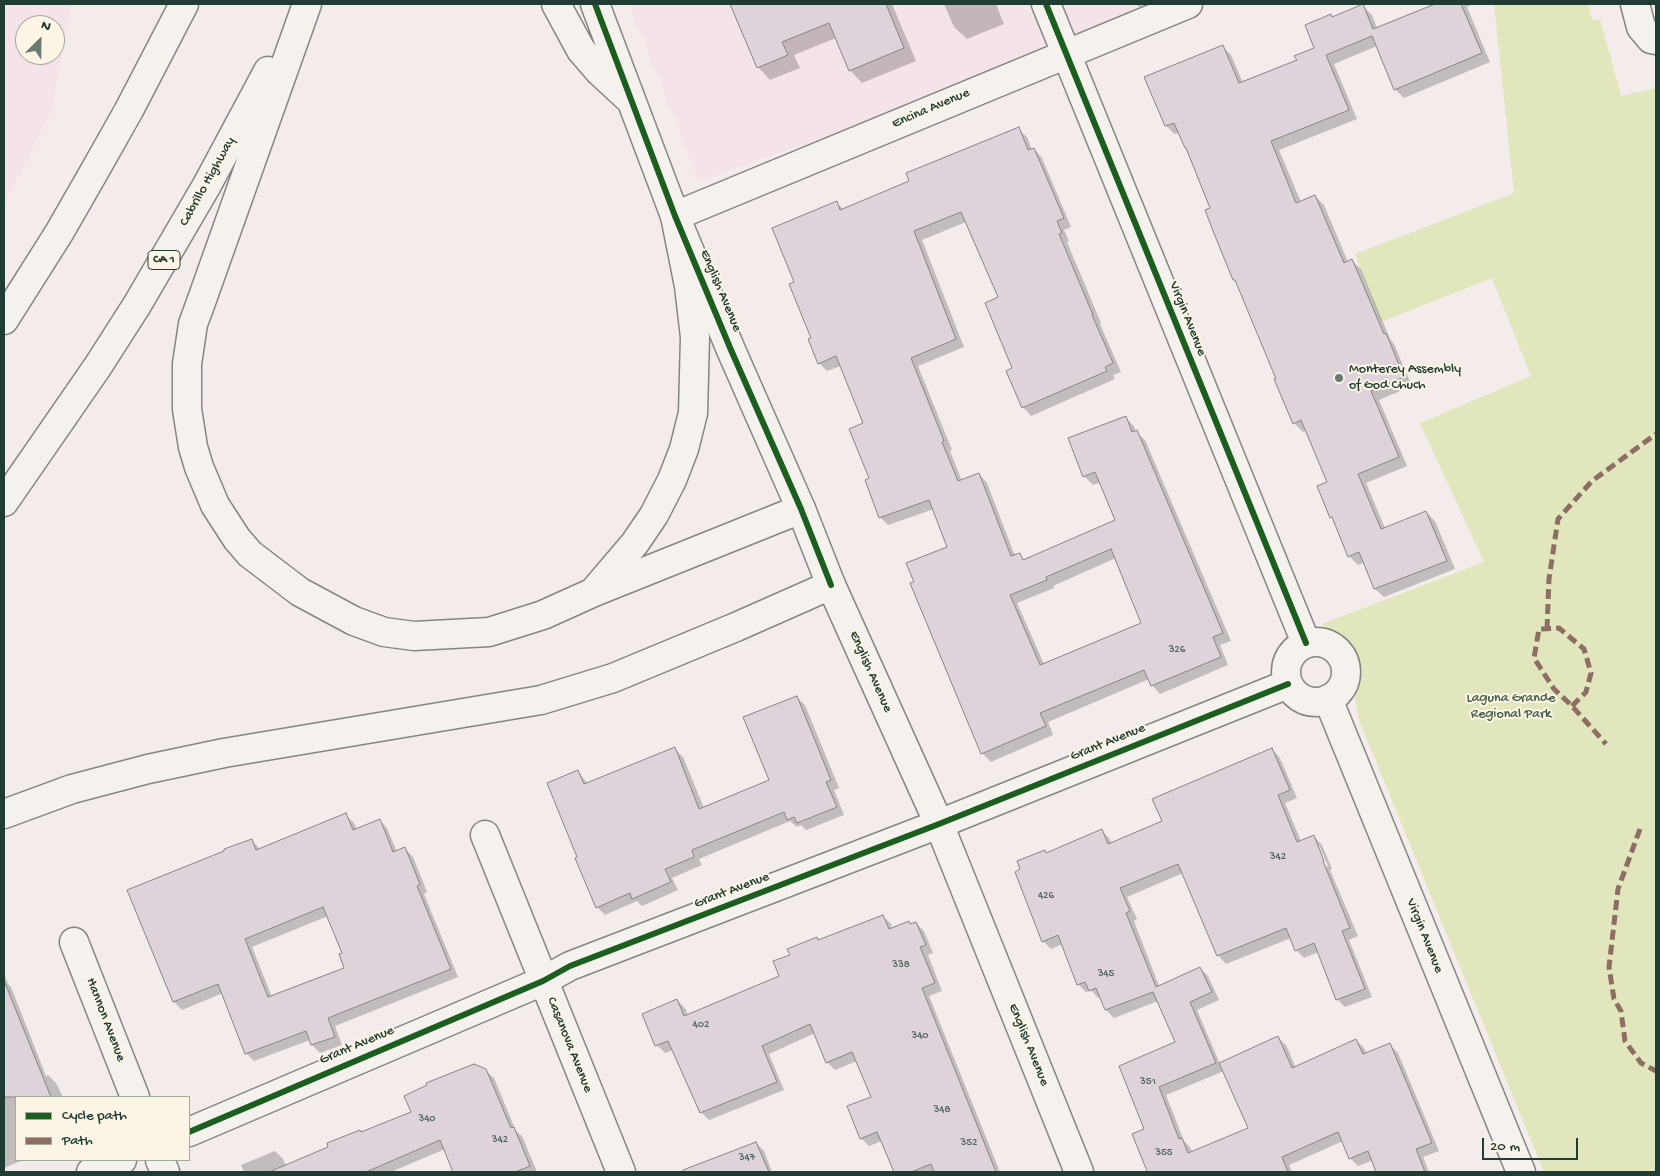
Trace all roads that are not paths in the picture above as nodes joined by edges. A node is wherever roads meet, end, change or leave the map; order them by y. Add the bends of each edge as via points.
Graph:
1 (184, 4) edge
2 (301, 4) edge
3 (307, 4) edge
4 (556, 4) edge
5 (595, 4) edge
6 (1046, 4) edge
7 (1188, 4) edge
8 (1635, 4) edge
9 (1656, 40) edge
10 (1066, 53) junction
11 (631, 100) junction
12 (675, 216) junction
13 (4, 320) edge
14 (4, 502) edge
15 (801, 509) junction
16 (831, 585) junction
17 (594, 592) junction
18 (1306, 643) junction
19 (1288, 684) junction
20 (1328, 699) junction
21 (4, 814) edge
22 (939, 824) junction
23 (484, 835) dead end
24 (74, 942) dead end
25 (542, 981) junction
26 (135, 1096) edge
27 (190, 1132) edge
28 (119, 1161) edge
29 (91, 1172) edge
30 (621, 1172) edge
31 (1079, 1172) edge
32 (1521, 1172) edge

1 - 13 main road via 94,172
2 - 14 main road, Cabrillo Highway / CA 1 via 240,124 162,263 98,366
3 - 17 main road via 192,333 187,364 187,409 193,447 212,498 250,554 300,592 354,621 384,632 414,636 489,632 543,615
4 - 11 main road via 581,50
5 - 11 main road, English Avenue
6 - 10 main road, Virgin Avenue
7 - 10 main road, Encina Avenue
8 - 9 main road via 1641,27 1651,39
10 - 12 main road, Encina Avenue
10 - 18 main road, Virgin Avenue
11 - 12 main road, English Avenue
12 - 15 main road, English Avenue
12 - 17 main road via 695,337 692,413 684,449 654,515
15 - 16 main road, English Avenue
15 - 17 main road
16 - 21 main road via 613,678 541,700 224,753 148,769 72,789
16 - 22 main road, English Avenue
18 - 19 main road via 1296,648 1286,664
18 - 20 main road via 1326,643 1335,648 1346,665 1343,686
19 - 20 main road via 1300,698 1319,702
19 - 22 main road, Grant Avenue
20 - 32 main road, Virgin Avenue
22 - 25 main road, Grant Avenue via 570,966
22 - 31 main road, English Avenue
23 - 25 main road, Casanova Avenue
24 - 26 main road, Hannon Avenue
25 - 27 main road, Grant Avenue
25 - 30 main road, Casanova Avenue
28 - 29 main road

